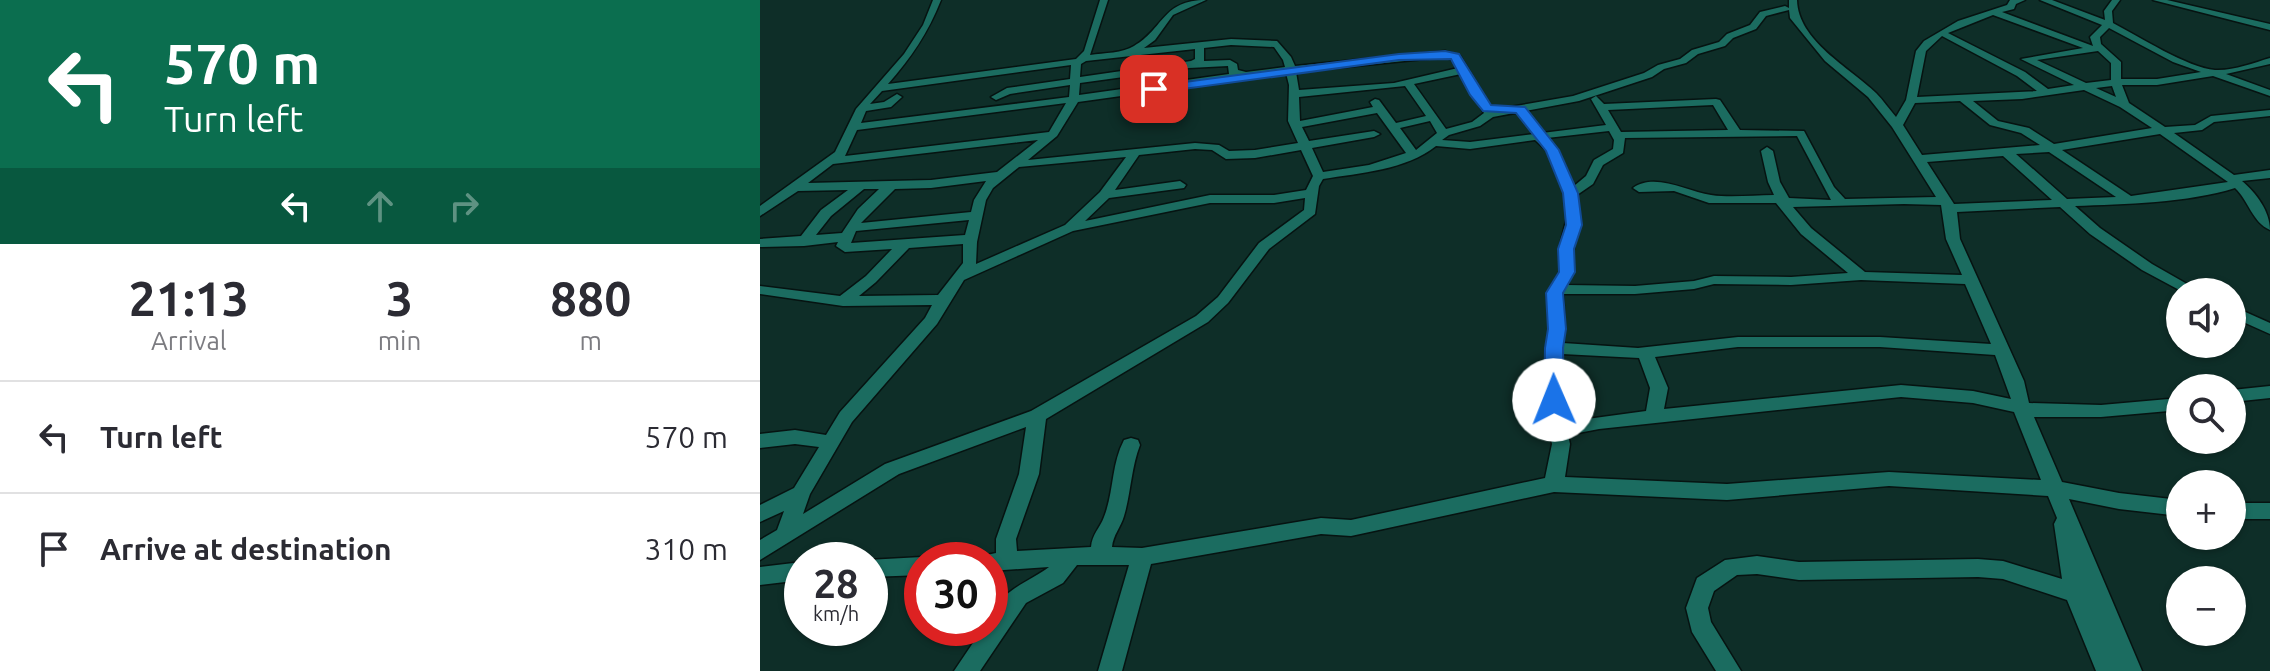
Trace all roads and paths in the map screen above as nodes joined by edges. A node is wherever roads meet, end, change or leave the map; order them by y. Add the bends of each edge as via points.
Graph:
1 (937, 0) edge
2 (1104, 0) edge
3 (1205, 0) edge
4 (1771, 0) edge
5 (2021, 0) edge
6 (2044, 0) edge
7 (2116, 0) edge
8 (2157, 0) edge
9 (1790, 7) edge
10 (1993, 12) junction
11 (2108, 24) junction
12 (2270, 27) edge
13 (1942, 33) junction
14 (1199, 45) junction
15 (2097, 48) junction
16 (1131, 52) junction
17 (1079, 61) junction
18 (2270, 61) edge
19 (1190, 65) junction
20 (1464, 70) junction
21 (1290, 71) junction
22 (1001, 72) junction
23 (2213, 73) junction
24 (1250, 74) junction
25 (1076, 80) junction
26 (2116, 82) junction
27 (1408, 83) junction
28 (881, 88) junction
29 (2084, 88) junction
30 (1372, 92) junction
31 (2046, 92) junction
32 (2270, 93) edge
33 (1294, 94) junction
34 (897, 97) dead end
35 (996, 97) junction
36 (1074, 99) junction
37 (1575, 99) junction
38 (1964, 99) junction
39 (1911, 100) junction
40 (2124, 105) junction
41 (1602, 107) junction
42 (861, 109) junction
43 (1380, 109) junction
44 (992, 110) junction
45 (1489, 111) junction
46 (2270, 113) edge
47 (1434, 117) junction
48 (1321, 121) junction
49 (1478, 123) junction
50 (1529, 123) junction
51 (1296, 125) junction
52 (1897, 125) junction
53 (1395, 126) junction
54 (2163, 131) junction
55 (850, 132) junction
56 (1612, 132) junction
57 (1053, 134) junction
58 (1374, 134) dead end
59 (1737, 135) junction
60 (1439, 138) junction
61 (1513, 138) junction
62 (1305, 147) junction
63 (2051, 148) junction
64 (1767, 151) dead end
65 (2005, 151) junction
66 (1135, 152) junction
67 (1413, 154) junction
68 (1919, 159) junction
69 (831, 162) junction
70 (1019, 164) junction
71 (2270, 174) edge
72 (1000, 176) junction
73 (1319, 176) junction
74 (2234, 182) junction
75 (893, 184) junction
76 (862, 185) junction
77 (1180, 185) dead end
78 (794, 187) junction
79 (1639, 188) dead end
80 (1147, 189) junction
81 (1313, 193) junction
82 (1570, 193) junction
83 (1105, 195) junction
84 (2129, 200) junction
85 (1788, 203) junction
86 (1841, 203) junction
87 (1947, 204) junction
88 (2065, 205) junction
89 (760, 212) edge
90 (977, 215) junction
91 (1142, 215) junction
92 (2270, 226) edge
93 (1069, 228) junction
94 (845, 230) junction
95 (971, 239) junction
96 (804, 242) junction
97 (760, 243) edge
98 (905, 244) junction
99 (1861, 276) junction
100 (961, 277) junction
101 (2170, 278) edge
102 (1969, 280) junction
103 (1556, 289) junction
104 (760, 290) edge
105 (945, 300) junction
106 (843, 301) junction
107 (2246, 318) edge
108 (2270, 329) edge
109 (1554, 348) junction
110 (2000, 350) junction
111 (1645, 353) junction
112 (2270, 392) edge
113 (2246, 395) edge
114 (2166, 405) edge
115 (2022, 410) junction
116 (1037, 416) junction
117 (1654, 416) junction
118 (1559, 430) junction
119 (760, 441) edge
120 (830, 442) junction
121 (1131, 445) dead end
122 (1554, 484) junction
123 (801, 493) junction
124 (2059, 494) junction
125 (2166, 506) edge
126 (2246, 511) edge
127 (2270, 511) edge
128 (760, 514) edge
129 (785, 536) junction
130 (1006, 542) edge
131 (760, 551) edge
132 (1102, 555) junction
133 (1142, 557) junction
134 (1070, 559) junction
135 (1008, 561) edge
136 (784, 573) edge
137 (760, 576) edge
138 (2075, 593) junction
139 (966, 671) edge
140 (1110, 671) edge
141 (1729, 671) edge
142 (2108, 671) edge
143 (2130, 671) edge

1 - 28 street via 908,56
2 - 17 street via 1090,47
3 - 16 street via 1177,9 1152,38
4 - 9 street
5 - 10 street
6 - 11 street
7 - 11 street via 2108,11
8 - 12 street
9 - 37 street via 1761,15 1753,27 1685,60
9 - 52 street via 1819,49 1872,95
10 - 13 street
10 - 15 street
11 - 15 street via 2095,37
11 - 23 street
13 - 31 street
13 - 39 street via 1921,48
14 - 16 street
14 - 19 street via 1200,60
14 - 21 street via 1276,44
15 - 26 street via 2116,62
15 - 29 street via 2026,59
16 - 17 street
17 - 22 street
17 - 25 street via 1074,67
18 - 23 street
19 - 24 street via 1230,63 1235,73
19 - 25 street
20 - 21 street via 1455,56 1445,54
20 - 27 street
20 - 45 street
21 - 24 street
21 - 33 street
22 - 28 street
22 - 35 street
23 - 26 street
23 - 32 street
24 - 36 street
25 - 35 street
25 - 36 street
26 - 29 street
26 - 40 street
27 - 30 street
27 - 47 street
28 - 42 street
29 - 31 street
29 - 40 street
30 - 33 street
30 - 43 street
30 - 48 street
31 - 38 street
33 - 51 street
34 - 42 street via 887,105
35 - 44 street
36 - 44 street
36 - 57 street
37 - 41 street via 1598,99
37 - 50 street
38 - 39 street
38 - 63 street via 1994,123 2025,130
39 - 52 street
40 - 54 street
41 - 56 street
41 - 59 street via 1716,102
42 - 55 street
43 - 48 street
43 - 53 street
44 - 55 street
45 - 49 street
45 - 50 street
46 - 54 street
47 - 53 street
47 - 60 street
48 - 51 street
49 - 60 street
49 - 61 street via 1490,133
50 - 56 street
50 - 61 street
50 - 82 street via 1552,150
51 - 62 street
52 - 68 street
53 - 67 street
54 - 63 street
54 - 74 street
55 - 69 street
56 - 59 street
56 - 82 street via 1620,142 1619,152 1598,163 1584,188
57 - 69 street
57 - 70 street
58 - 62 street
59 - 86 street via 1801,133 1825,185
60 - 61 street via 1444,146
60 - 67 street
62 - 66 street via 1229,156 1207,146
62 - 73 street
63 - 65 street
63 - 84 street
64 - 85 street via 1774,182
65 - 68 street
65 - 88 street
66 - 70 street
66 - 83 street
67 - 73 street
68 - 87 street
69 - 78 street
70 - 72 street
71 - 74 street
72 - 75 street
72 - 90 street via 988,186
73 - 81 street
74 - 84 street via 2220,189
74 - 92 street via 2250,195
75 - 76 street
75 - 94 street
76 - 78 street
76 - 96 street via 826,213
77 - 80 street
78 - 89 street
79 - 85 street via 1675,187 1709,199 1772,198
80 - 83 street
80 - 91 street
81 - 91 street via 1210,199
81 - 116 street via 1310,211 1264,246 1212,311
82 - 103 street via 1574,230 1566,249 1567,272
83 - 93 street
84 - 88 street
85 - 86 street
85 - 99 street via 1806,231
86 - 87 street via 1914,198
87 - 88 street
87 - 102 street
88 - 101 street via 2114,245
90 - 94 street
90 - 95 street
91 - 93 street
93 - 100 street
94 - 96 street
94 - 98 street via 845,248
95 - 98 street
95 - 100 street via 972,257
96 - 97 street
98 - 106 street
99 - 102 street
99 - 103 street via 1714,280 1635,290
100 - 105 street
102 - 110 street
103 - 109 street
104 - 106 street
105 - 106 street
105 - 120 street
107 - 108 street
109 - 111 street
109 - 118 street
110 - 111 street via 1897,342 1753,341
110 - 115 street
111 - 117 street via 1659,388
112 - 113 street
114 - 115 street
115 - 117 street via 1973,397 1901,391
115 - 124 street
116 - 129 street via 892,469
116 - 130 street via 1029,474
117 - 118 street
118 - 122 street
119 - 120 street via 795,437
120 - 123 street
121 - 132 street via 1115,514 1101,536
122 - 124 street via 1727,492 1889,479
122 - 133 street via 1398,520 1351,528 1321,526
123 - 128 street
123 - 129 street
124 - 125 street
124 - 138 street
124 - 143 street
126 - 127 street
129 - 131 street
132 - 133 street
132 - 134 street
133 - 140 street
134 - 135 street
134 - 139 street via 1055,576 1018,596
136 - 137 street
138 - 141 street via 2003,570 1978,568 1799,571 1733,566 1705,585 1697,608 1700,625
138 - 142 street

